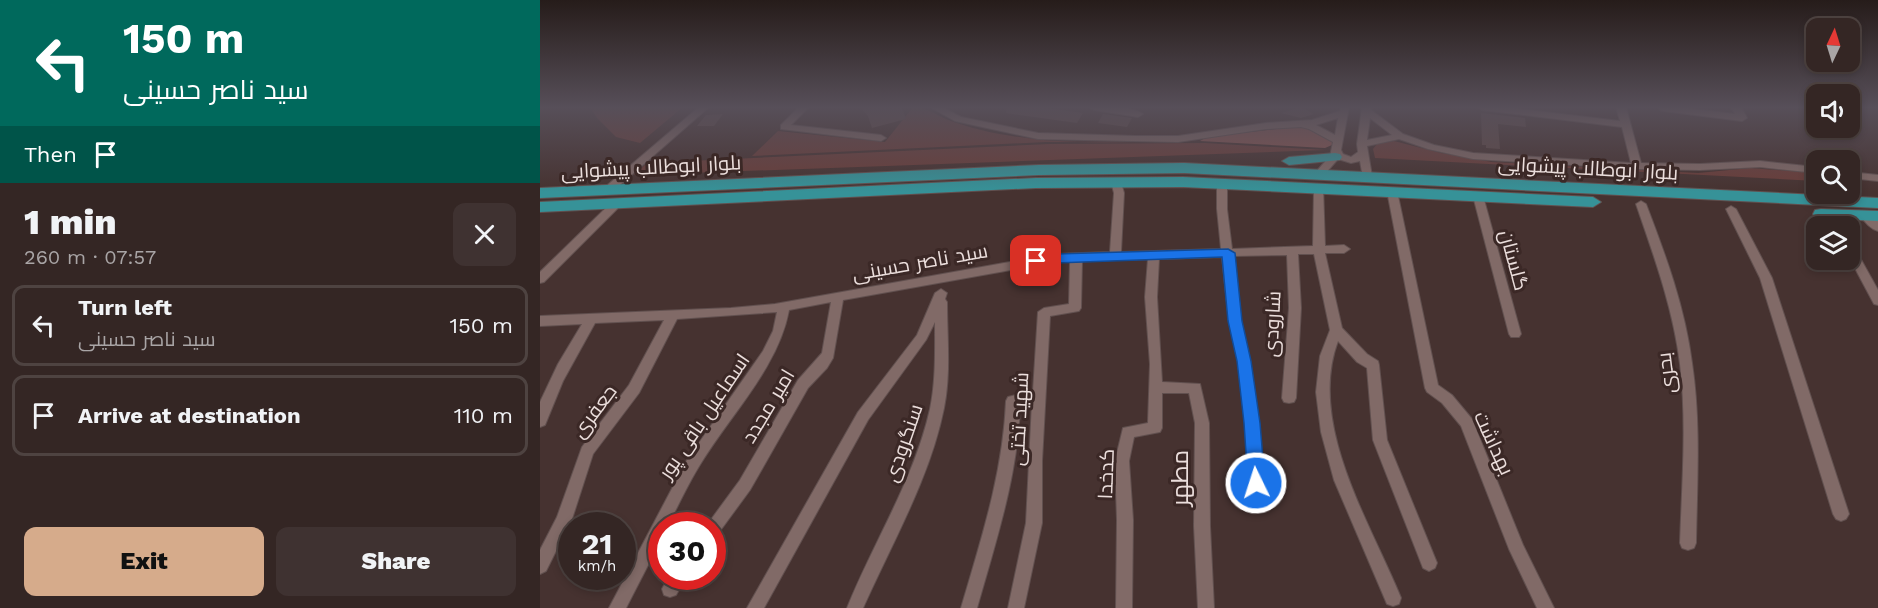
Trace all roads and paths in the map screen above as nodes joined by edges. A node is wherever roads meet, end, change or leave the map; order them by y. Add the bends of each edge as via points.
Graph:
1 (671, 135) edge
2 (858, 135) edge
3 (1034, 135) edge
4 (1206, 135) edge
5 (1331, 135) edge
6 (1348, 135) edge
7 (1353, 135) edge
8 (1629, 135) edge
9 (1400, 136) joint
10 (881, 138) dead end
11 (1349, 144) junction
12 (1637, 166) junction
13 (1179, 168) junction
14 (1806, 169) edge
15 (1860, 175) edge
16 (1367, 176) junction
17 (1878, 178) edge
18 (1319, 180) junction
19 (1116, 182) junction
20 (1222, 183) junction
21 (608, 190) junction
22 (1392, 191) junction
23 (540, 193) edge
24 (1478, 196) junction
25 (1638, 198) junction
26 (617, 203) junction
27 (1878, 203) edge
28 (540, 207) edge
29 (1731, 209) junction
30 (1872, 216) edge
31 (1806, 217) edge
32 (1878, 227) edge
33 (1344, 249) dead end
34 (1318, 250) junction
35 (1292, 251) junction
36 (1228, 253) junction
37 (1154, 255) junction
38 (1115, 256) junction
39 (1076, 258) junction
40 (1860, 268) edge
41 (540, 279) edge
42 (940, 287) junction
43 (838, 296) junction
44 (1878, 301) edge
45 (784, 306) junction
46 (673, 315) junction
47 (592, 318) junction
48 (540, 321) edge
49 (1336, 330) junction
50 (1515, 334) dead end
51 (1156, 387) junction
52 (1040, 395) junction
53 (1289, 398) dead end
54 (540, 421) edge
55 (1258, 502) dead end
56 (725, 512) edge
57 (1841, 514) dead end
58 (1688, 543) dead end
59 (1429, 562) dead end
60 (540, 566) edge
61 (1393, 598) dead end
62 (617, 608) edge
63 (755, 608) edge
64 (855, 608) edge
65 (969, 608) edge
66 (1016, 608) edge
67 (1124, 608) edge
68 (1206, 608) edge
69 (1546, 608) edge

1 - 21 street
2 - 10 street
3 - 4 street via 1178,139
5 - 11 street
6 - 11 street
7 - 11 street
8 - 12 street
9 - 11 street
9 - 12 street via 1473,156
11 - 13 highway via 1324,159
11 - 16 street
11 - 18 street
12 - 14 street via 1700,168 1760,164
13 - 18 highway, بلوار ابوطالب پیشوایی
13 - 21 highway, بلوار ابوطالب پیشوایی via 1039,170
15 - 17 street
16 - 18 highway, بلوار ابوطالب پیشوایی
16 - 25 highway, بلوار ابوطالب پیشوایی
18 - 20 highway, بلوار ابوطالب پیشوایی
18 - 22 highway, بلوار ابوطالب پیشوایی
18 - 34 street
19 - 20 highway, بلوار ابوطالب پیشوایی
19 - 26 highway, بلوار ابوطالب پیشوایی
19 - 38 street via 1119,193
20 - 36 street
21 - 23 highway, بلوار ابوطالب پیشوایی
22 - 24 highway, بلوار ابوطالب پیشوایی
22 - 69 street, بهداشت via 1432,388 1467,423 1517,549
24 - 25 highway, بلوار ابوطالب پیشوایی
24 - 50 street, گلستان
25 - 27 highway, بلوار ابوطالب پیشوایی
25 - 29 highway, بلوار ابوطالب پیشوایی
25 - 58 street, بحری via 1677,311 1686,363
26 - 28 highway, بلوار ابوطالب پیشوایی
26 - 41 street
29 - 31 highway, بلوار ابوطالب پیشوایی
29 - 57 street via 1766,278
30 - 32 street
33 - 34 street, سید ناصر حسینی
34 - 35 street, سید ناصر حسینی
34 - 49 street
35 - 36 street, سید ناصر حسینی
35 - 53 street, شارودی via 1295,308
36 - 37 street, سید ناصر حسینی
36 - 55 street via 1252,423
37 - 38 street, سید ناصر حسینی
37 - 51 street, کدخدا via 1151,297
38 - 39 street, سید ناصر حسینی
39 - 42 street, سید ناصر حسینی via 1017,264
39 - 52 street, شهید تختی via 1075,308 1044,312
40 - 44 street
42 - 43 street, سید ناصر حسینی
42 - 63 street via 922,337 863,416
42 - 64 street, سنگرودی via 942,375 937,408 924,454
43 - 45 street, سید ناصر حسینی
43 - 56 street, امیر مجدد via 828,354 803,384
45 - 46 street, سید ناصر حسینی
45 - 62 street, اسماعیل باقی پور via 779,331 768,354 692,464
46 - 47 street, سید ناصر حسینی
46 - 60 street, جعفری via 634,389 586,451 564,519
47 - 48 street, سید ناصر حسینی
47 - 54 street via 562,370
49 - 59 street via 1373,365 1380,440
49 - 61 street via 1326,356 1323,392 1328,432 1341,480
51 - 67 street, کدخدا via 1155,428 1128,432 1122,461
51 - 68 street, مطهر via 1196,388 1203,423
52 - 65 street via 1013,401 1014,429 1000,498
52 - 66 street, شهید تختی via 1034,523

